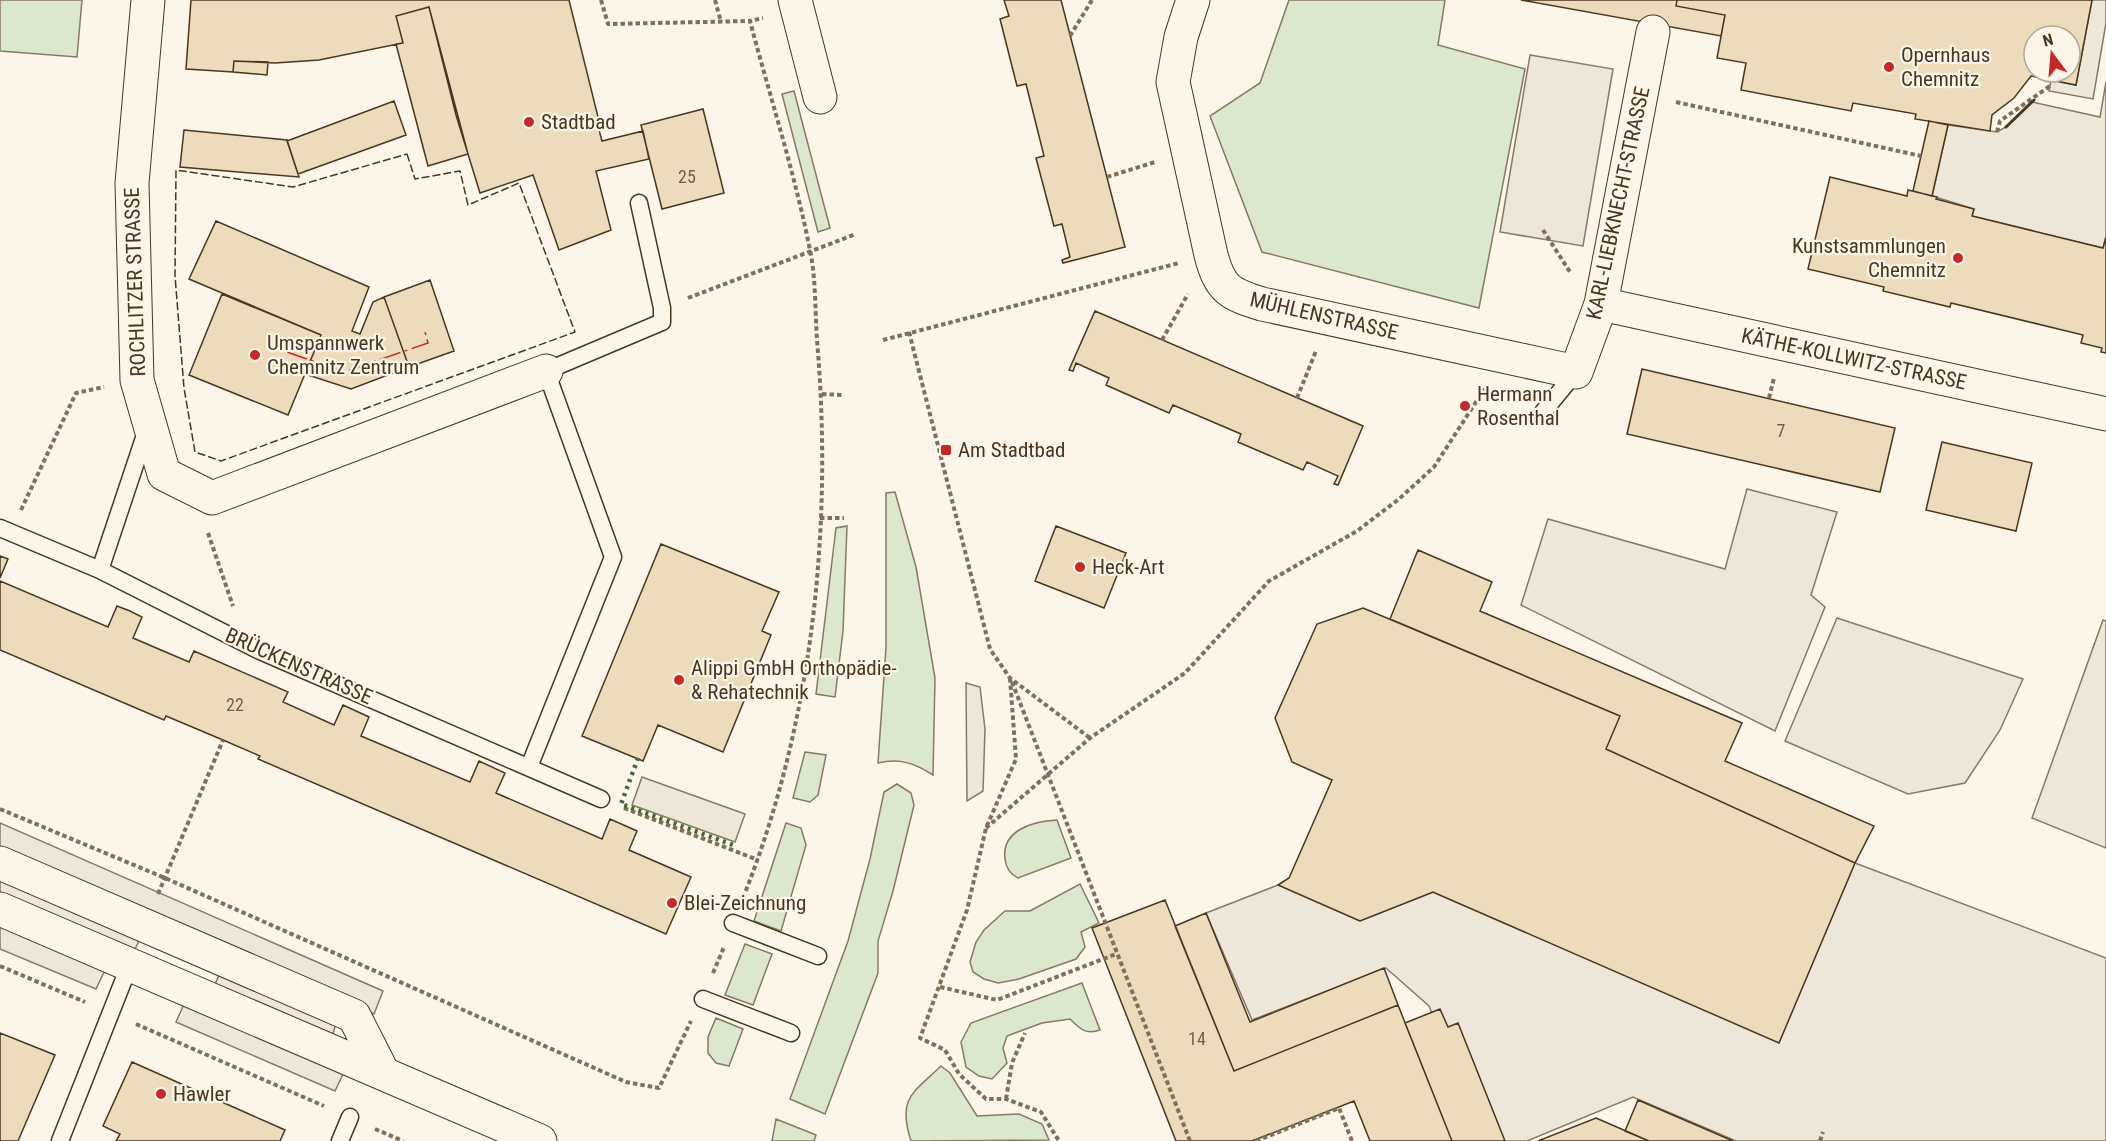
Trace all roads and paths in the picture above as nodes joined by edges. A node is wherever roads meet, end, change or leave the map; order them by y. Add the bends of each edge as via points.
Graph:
1 (148, 0) edge
2 (601, 0) edge
3 (715, 0) edge
4 (1092, 0) edge
5 (1193, 0) edge
6 (796, 5) edge
7 (750, 21) junction
8 (721, 22) junction
9 (1653, 32) dead end
10 (1070, 36) dead end
11 (2050, 86) dead end
12 (1640, 94) junction
13 (820, 97) dead end
14 (1997, 132) dead end
15 (1189, 151) junction
16 (1921, 156) dead end
17 (1107, 177) dead end
18 (639, 203) dead end
19 (1543, 230) dead end
20 (856, 234) dead end
21 (810, 251) junction
22 (1211, 255) junction
23 (1603, 293) junction
24 (662, 308) junction
25 (1329, 319) junction
26 (909, 332) junction
27 (883, 340) dead end
28 (1505, 357) junction
29 (546, 371) junction
30 (1576, 372) junction
31 (136, 380) junction
32 (822, 394) junction
33 (842, 395) dead end
34 (1297, 398) dead end
35 (1543, 412) dead end
36 (2106, 414) edge
37 (149, 423) junction
38 (820, 518) junction
39 (844, 518) dead end
40 (206, 527) dead end
41 (5, 530) edge
42 (100, 570) junction
43 (245, 644) junction
44 (1010, 678) junction
45 (1090, 738) junction
46 (223, 740) dead end
47 (529, 767) junction
48 (1047, 775) junction
49 (601, 799) joint
50 (777, 806) dead end
51 (0, 809) edge
52 (986, 828) junction
53 (758, 860) dead end
54 (0, 863) edge
55 (165, 878) junction
56 (0, 909) edge
57 (733, 923) dead end
58 (145, 926) junction
59 (1116, 954) junction
60 (818, 956) dead end
61 (130, 964) junction
62 (0, 966) edge
63 (940, 987) junction
64 (703, 999) dead end
65 (109, 1012) junction
66 (791, 1033) dead end
67 (1025, 1033) dead end
68 (383, 1073) junction
69 (659, 1088) dead end
70 (1006, 1099) junction
71 (350, 1117) junction
72 (1823, 1132) dead end
73 (60, 1141) edge
74 (340, 1141) edge
75 (403, 1141) edge
76 (540, 1141) edge
77 (1059, 1141) edge
78 (1190, 1141) edge
79 (1256, 1141) edge
80 (1352, 1141) edge
81 (1820, 1141) edge

1 - 31 street, ROCHLITZER STRASSE via 132,183
2 - 8 path via 608,24
3 - 8 path
4 - 10 path
5 - 15 street, MÜHLENSTRASSE via 1173,82
6 - 7 path
6 - 13 street
7 - 8 path
7 - 21 path
9 - 12 street, KARL-LIEBKNECHT-STRASSE
11 - 14 path via 2000,121
12 - 16 path
12 - 23 street, KARL-LIEBKNECHT-STRASSE
15 - 17 path
15 - 22 street, MÜHLENSTRASSE
18 - 24 lane
19 - 23 path via 1569,272
20 - 21 path
21 - 24 path
21 - 32 path
22 - 25 street, MÜHLENSTRASSE via 1226,289 1262,304
22 - 26 path
23 - 30 street, KARL-LIEBKNECHT-STRASSE
23 - 36 street, KÄTHE-KOLLWITZ-STRASSE
24 - 29 lane via 662,322
25 - 28 street, MÜHLENSTRASSE
25 - 34 path
26 - 27 path
26 - 44 path via 990,649
28 - 30 street, MÜHLENSTRASSE
28 - 45 path via 1434,467 1400,499 1357,531 1269,581 1185,673
29 - 37 street, ROCHLITZER STRASSE via 212,498 164,474
29 - 47 lane via 612,557
30 - 35 lane
31 - 37 street, ROCHLITZER STRASSE
31 - 41 path via 76,393
32 - 33 path
32 - 38 path
37 - 42 lane
38 - 39 path
38 - 50 path via 807,667
40 - 43 path
41 - 42 lane, BRÜCKENSTRASSE
42 - 43 lane, BRÜCKENSTRASSE
43 - 47 lane, BRÜCKENSTRASSE
44 - 45 path
44 - 48 path
44 - 52 path via 1016,759
45 - 48 path
46 - 55 path
47 - 49 lane, BRÜCKENSTRASSE
48 - 52 path
48 - 59 path
49 - 53 path
51 - 55 path
52 - 63 path via 967,910
54 - 58 street
55 - 58 path
55 - 69 path via 626,1082
56 - 61 street
57 - 60 lane
58 - 68 street via 354,1016
59 - 63 path via 997,1000
59 - 78 path
61 - 65 lane
61 - 68 street
62 - 65 path
63 - 70 path via 920,1038 945,1050 959,1074 986,1099
64 - 66 lane
65 - 71 path
65 - 73 lane
67 - 70 path via 1012,1063
68 - 76 street
70 - 77 path via 1041,1112
71 - 74 lane
71 - 75 path
72 - 81 path
79 - 80 path via 1339,1108

